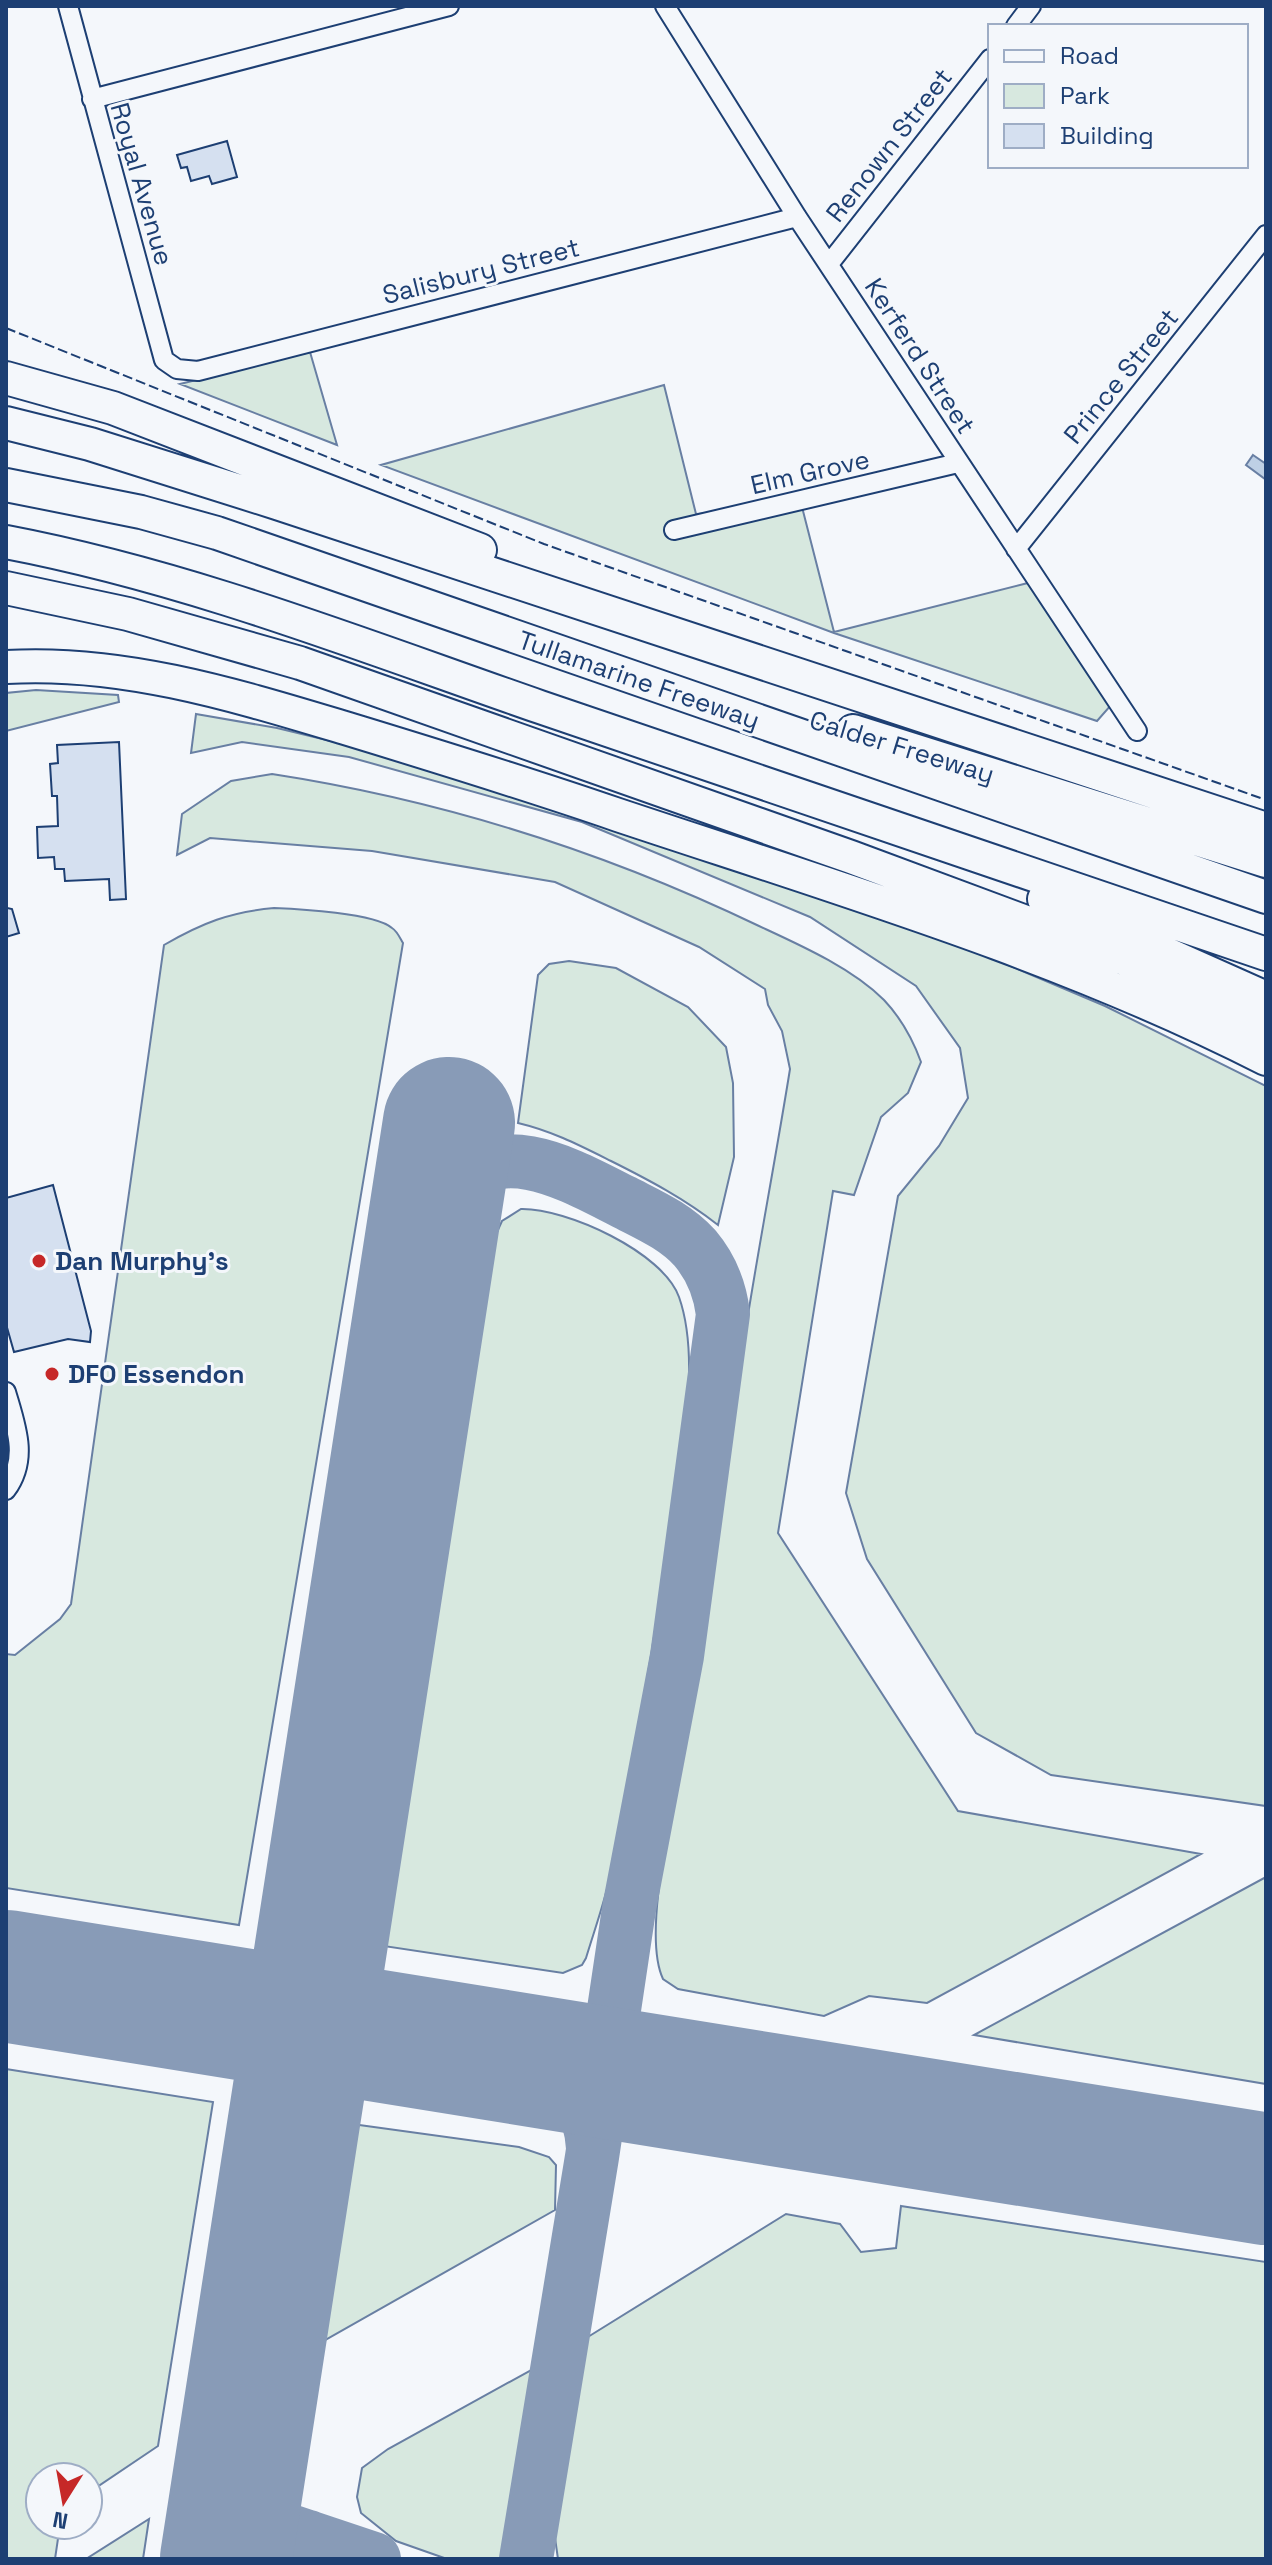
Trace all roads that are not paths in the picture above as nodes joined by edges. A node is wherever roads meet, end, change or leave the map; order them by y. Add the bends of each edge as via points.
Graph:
1 (68, 6) edge
2 (449, 6) edge
3 (665, 6) edge
4 (1031, 6) edge
5 (1018, 24) edge
6 (988, 62) edge
7 (92, 99) junction
8 (797, 217) junction
9 (1266, 235) edge
10 (829, 264) junction
11 (177, 369) joint
12 (6, 378) edge
13 (6, 423) edge
14 (958, 463) junction
15 (6, 485) edge
16 (674, 530) dead end
17 (217, 533) junction
18 (6, 542) edge
19 (1016, 549) junction
20 (6, 588) edge
21 (210, 636) junction
22 (6, 667) edge
23 (930, 719) junction
24 (1137, 731) dead end
25 (850, 814) junction
26 (1266, 829) edge
27 (1266, 861) edge
28 (849, 892) junction
29 (1266, 897) edge
30 (1266, 954) edge
31 (1266, 998) edge
32 (1266, 1025) edge
33 (1266, 1059) edge
34 (6, 1392) edge
35 (6, 1490) edge

1 - 7 street, Royal Avenue
2 - 7 street
3 - 8 street, Kerferd Street
4 - 5 street
6 - 10 street, Renown Street
7 - 11 street, Royal Avenue via 164,360
8 - 10 street, Kerferd Street
8 - 11 street, Salisbury Street via 198,371
9 - 19 street, Prince Street
10 - 14 street, Kerferd Street
12 - 23 highway via 113,408
13 - 23 highway via 263,499
14 - 16 street, Elm Grove
14 - 19 street, Kerferd Street
15 - 17 highway, Tullamarine Freeway
17 - 27 highway, Calder Freeway
17 - 29 highway, Tullamarine Freeway
18 - 25 highway via 180,584
19 - 24 street, Kerferd Street
20 - 21 highway
21 - 28 highway via 456,730
21 - 32 highway via 851,857 1125,959
22 - 28 highway via 127,673 213,691 500,775
23 - 26 highway
25 - 30 highway
25 - 31 highway
28 - 33 highway via 1114,989
34 - 35 street via 20,1456

